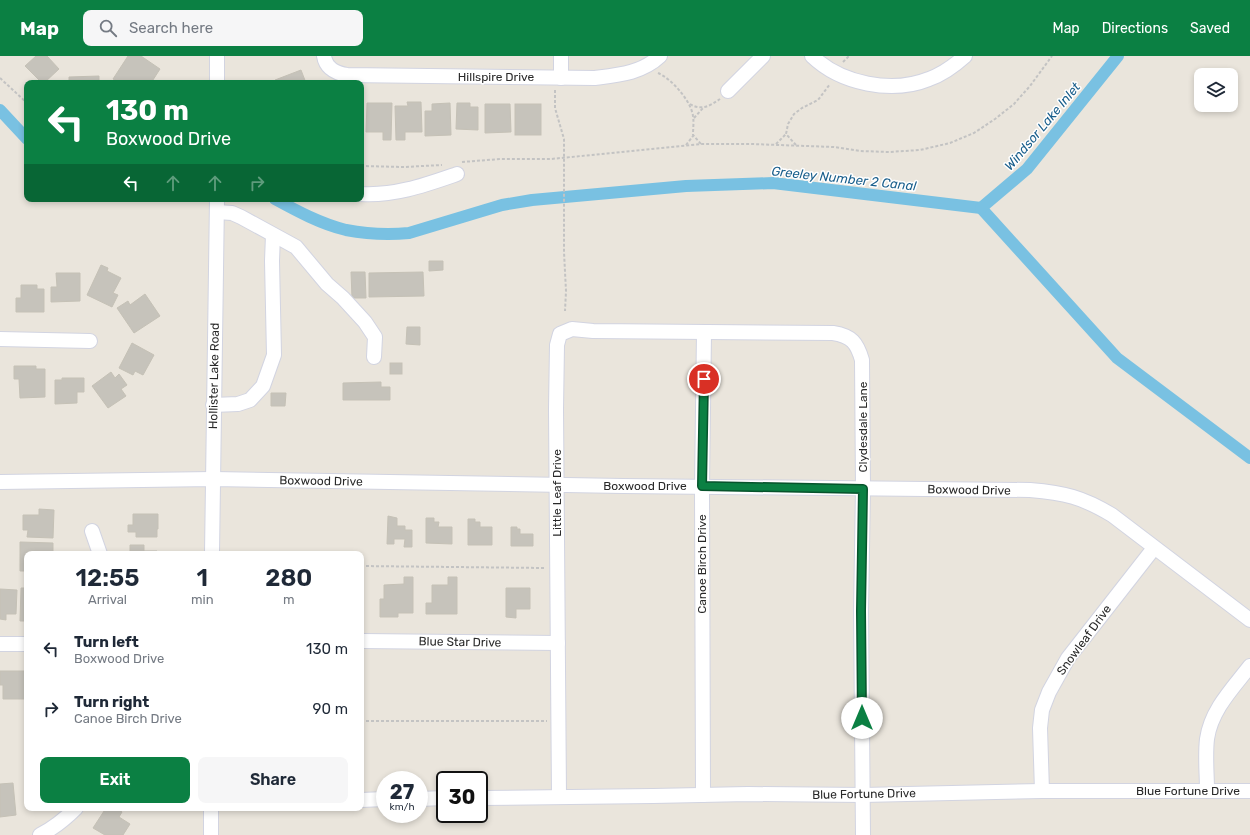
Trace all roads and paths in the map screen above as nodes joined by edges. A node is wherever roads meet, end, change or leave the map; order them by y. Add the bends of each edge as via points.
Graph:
1 (217, 56) edge
2 (561, 56) edge
3 (660, 56) edge
4 (763, 56) edge
5 (812, 56) edge
6 (849, 56) edge
7 (965, 56) edge
8 (1052, 56) edge
9 (326, 62) edge
10 (654, 72) dead end
11 (836, 72) junction
12 (0, 78) edge
13 (217, 80) edge
14 (558, 84) junction
15 (728, 91) joint
16 (24, 100) edge
17 (688, 103) junction
18 (704, 108) junction
19 (693, 119) junction
20 (786, 134) junction
21 (693, 135) junction
22 (701, 144) junction
23 (686, 145) junction
24 (775, 145) junction
25 (797, 145) junction
26 (565, 158) junction
27 (444, 165) dead end
28 (364, 166) edge
29 (458, 168) joint
30 (364, 194) edge
31 (217, 205) edge
32 (273, 234) junction
33 (565, 312) dead end
34 (704, 332) junction
35 (0, 339) edge
36 (90, 341) dead end
37 (374, 356) dead end
38 (214, 405) junction
39 (213, 479) junction
40 (0, 482) edge
41 (557, 485) junction
42 (702, 486) junction
43 (863, 489) junction
44 (92, 531) dead end
45 (1154, 548) junction
46 (99, 551) edge
47 (212, 551) edge
48 (364, 566) edge
49 (548, 568) dead end
50 (1250, 620) edge
51 (364, 641) edge
52 (558, 643) junction
53 (0, 644) edge
54 (24, 644) edge
55 (1250, 666) edge
56 (364, 721) edge
57 (548, 721) dead end
58 (1042, 791) junction
59 (1208, 791) junction
60 (1250, 791) edge
61 (704, 795) junction
62 (863, 796) junction
63 (559, 797) junction
64 (488, 798) edge
65 (376, 799) edge
66 (364, 800) edge
67 (73, 811) edge
68 (211, 811) edge
69 (40, 835) edge
70 (211, 835) edge
71 (863, 835) edge

1 - 13 street
2 - 14 street
3 - 14 street, Hillspire Drive via 640,70 618,76
4 - 15 street
5 - 11 street
6 - 11 path
7 - 11 street via 944,72 911,84 876,85
8 - 25 path via 1014,104 974,133 950,143 920,150 888,152
9 - 14 street, Hillspire Drive via 338,73 358,76
10 - 17 path via 663,75 679,89
11 - 20 path via 818,100 794,114
12 - 16 path
14 - 26 path via 556,113 564,139
15 - 18 path
17 - 18 path via 694,107
17 - 19 path
18 - 19 path
19 - 21 path
20 - 24 path
20 - 25 path
21 - 22 path
21 - 23 path via 692,140
22 - 23 path
22 - 24 path
23 - 26 path
24 - 25 path
26 - 29 path via 501,159
26 - 33 path
27 - 28 path
29 - 30 street via 410,189
31 - 32 street
31 - 38 street, Hollister Lake Road
32 - 37 street via 296,247 327,284 365,322 374,337
32 - 38 street via 274,355 263,386 250,400 238,404
34 - 41 street, Little Leaf Drive via 572,329 560,334 557,345
34 - 42 street, Canoe Birch Drive
34 - 43 street, Clydesdale Lane via 833,333 851,339 859,348 862,360
35 - 36 street
38 - 39 street, Hollister Lake Road
39 - 40 street, Boxwood Drive
39 - 41 street, Boxwood Drive
39 - 47 street, Hollister Lake Road
41 - 42 street, Boxwood Drive
41 - 52 street, Little Leaf Drive
42 - 43 street, Boxwood Drive
42 - 61 street, Canoe Birch Drive
43 - 45 street, Boxwood Drive via 1030,490 1074,496 1112,515
43 - 62 street, Clydesdale Lane
44 - 46 street
45 - 50 street, Boxwood Drive
45 - 58 street, Snowleaf Drive via 1068,658 1049,692 1042,710 1040,728
48 - 49 path
51 - 52 street, Blue Star Drive
52 - 63 street, Little Leaf Drive
53 - 54 street
55 - 59 street via 1220,706 1210,726 1206,756
56 - 57 path
58 - 59 street, Blue Fortune Drive
58 - 62 street, Blue Fortune Drive
59 - 60 street, Blue Fortune Drive
61 - 62 street, Blue Fortune Drive
61 - 63 street, Blue Fortune Drive
62 - 71 street, Clydesdale Lane
63 - 64 street, Blue Fortune Drive
65 - 66 street
67 - 69 street
68 - 70 street

